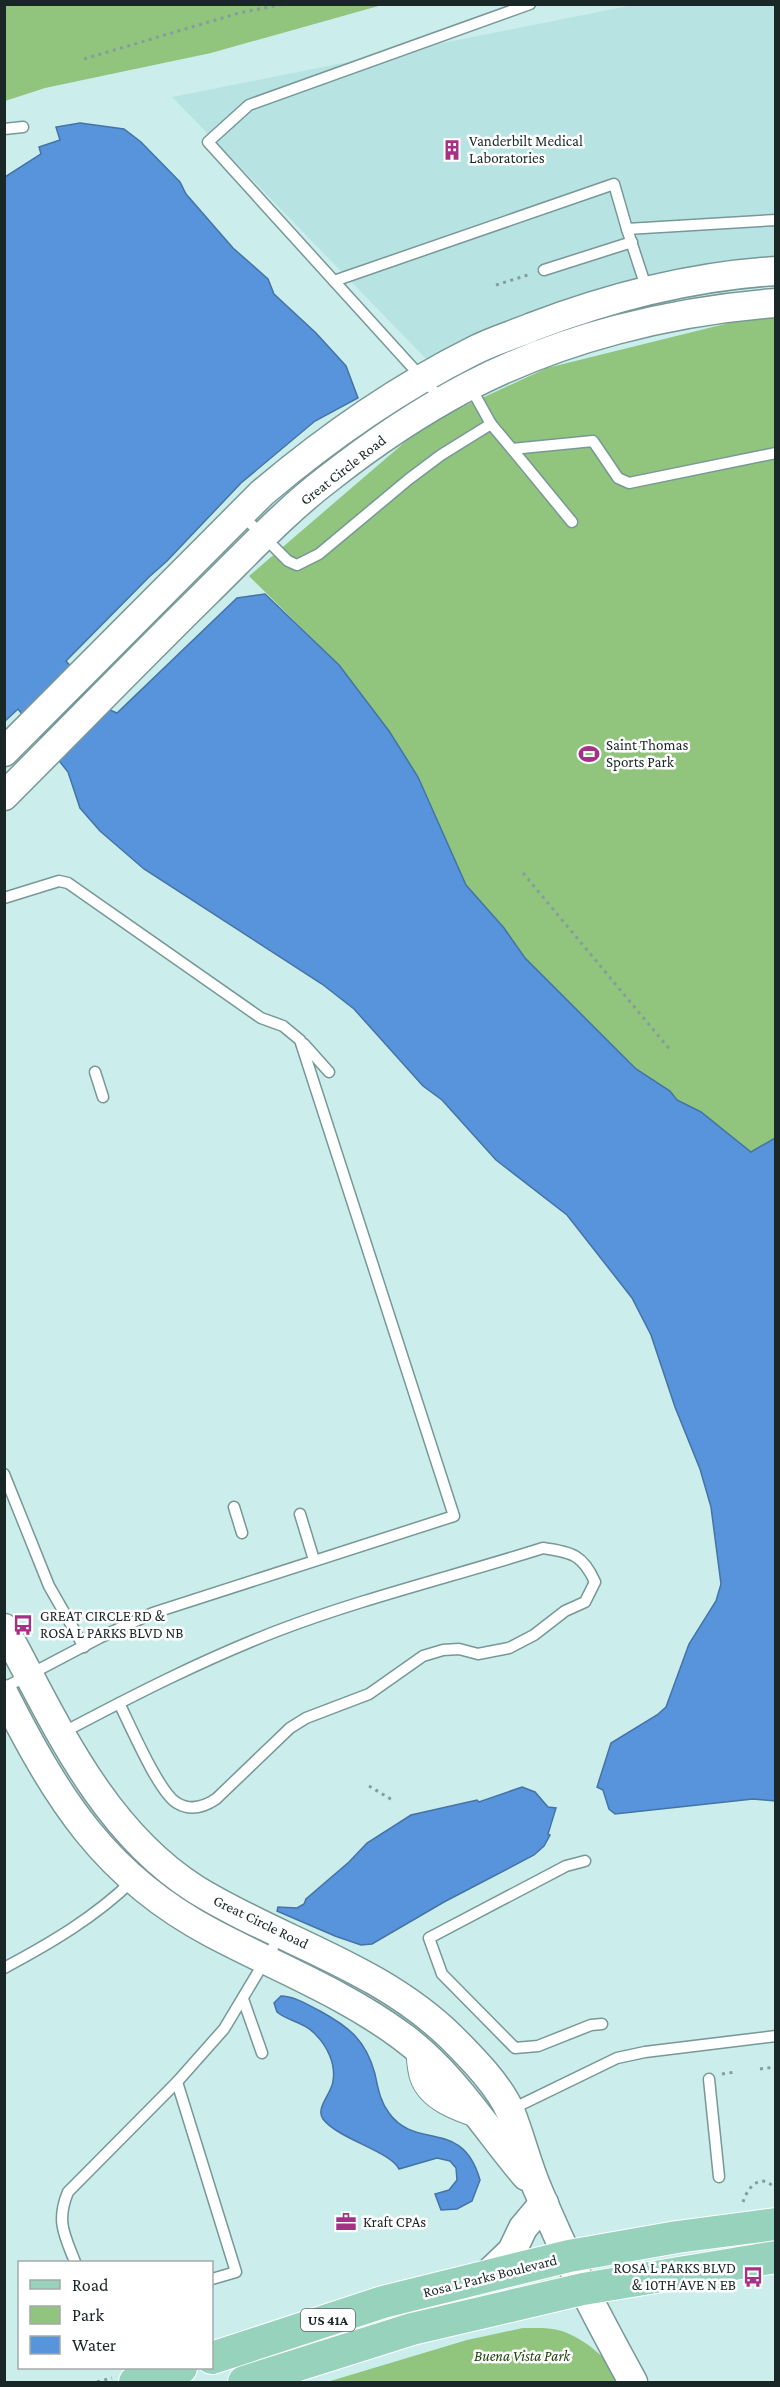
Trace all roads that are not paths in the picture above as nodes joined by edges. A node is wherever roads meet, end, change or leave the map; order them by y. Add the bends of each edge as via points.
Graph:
1 (530, 4) edge
2 (23, 127) dead end
3 (4, 129) edge
4 (776, 220) edge
5 (627, 229) junction
6 (632, 242) junction
7 (544, 270) road end
8 (776, 271) edge
9 (334, 281) junction
10 (647, 290) junction
11 (776, 303) edge
12 (423, 379) junction
13 (470, 386) junction
14 (442, 401) junction
15 (491, 424) junction
16 (512, 449) junction
17 (776, 453) edge
18 (241, 514) junction
19 (572, 522) dead end
20 (262, 536) junction
21 (4, 752) edge
22 (4, 796) edge
23 (4, 898) edge
24 (300, 1040) junction
25 (94, 1072) dead end
26 (329, 1072) dead end
27 (103, 1097) dead end
28 (4, 1474) edge
29 (234, 1507) dead end
30 (300, 1514) dead end
31 (242, 1533) dead end
32 (314, 1560) junction
33 (4, 1628) edge
34 (84, 1647) junction
35 (30, 1675) junction
36 (4, 1688) edge
37 (4, 1694) edge
38 (119, 1704) junction
39 (61, 1733) junction
40 (585, 1861) dead end
41 (133, 1880) junction
42 (281, 1934) junction
43 (266, 1960) junction
44 (4, 1968) edge
45 (243, 1999) junction
46 (602, 2024) dead end
47 (776, 2036) edge
48 (262, 2054) dead end
49 (709, 2079) dead end
50 (177, 2082) junction
51 (510, 2110) junction
52 (719, 2177) dead end
53 (540, 2196) junction
54 (776, 2224) edge
55 (569, 2256) junction
56 (776, 2257) edge
57 (75, 2261) edge
58 (486, 2276) junction
59 (213, 2279) edge
60 (583, 2289) junction
61 (213, 2358) edge
62 (176, 2369) edge
63 (135, 2382) edge
64 (244, 2382) edge
65 (633, 2382) edge

1 - 9 lane via 249,105 208,142
2 - 3 lane
4 - 5 lane
5 - 6 lane
5 - 9 lane via 614,184
6 - 7 lane
6 - 10 lane
8 - 10 street, Great Circle Road
9 - 12 lane
10 - 12 street, Great Circle Road via 597,304 474,350
11 - 13 street, Great Circle Road via 742,305 630,327 572,344
12 - 14 lane
12 - 18 street, Great Circle Road via 388,398 324,444
13 - 14 street, Great Circle Road
13 - 15 lane
14 - 20 street, Great Circle Road via 327,479
15 - 16 lane
15 - 20 lane via 441,455 308,561 293,565
16 - 17 lane via 593,441 618,478 628,483
16 - 19 lane
18 - 20 lane
18 - 21 street, Great Circle Road
20 - 22 street, Great Circle Road
23 - 24 lane via 59,881 68,883 261,1018 283,1026
24 - 26 lane
24 - 32 lane via 454,1516
25 - 27 lane
28 - 34 lane via 49,1586
29 - 31 lane
30 - 32 lane
32 - 34 lane via 153,1613
33 - 35 street, Great Circle Road
34 - 35 lane
35 - 36 lane
35 - 39 street, Great Circle Road
37 - 41 street, Great Circle Road via 66,1805
38 - 38 lane via 166,1678 279,1630 543,1548 563,1551 588,1564 595,1582 585,1602 565,1611 534,1635 508,1647 478,1654 459,1649 423,1656 369,1694 306,1718 282,1735 216,1799 202,1806 184,1807 169,1797
38 - 39 lane
39 - 42 street, Great Circle Road via 99,1796 143,1847 193,1887
40 - 46 lane via 566,1866 429,1938 442,1974 514,2048 538,2046
41 - 43 street, Great Circle Road via 209,1932
41 - 44 lane via 113,1900 45,1946
42 - 43 lane
42 - 51 street, Great Circle Road via 347,1964 397,1993 450,2036 490,2080
43 - 45 lane
43 - 53 street, Great Circle Road via 370,2015 416,2048 451,2083
45 - 48 lane
45 - 50 lane via 225,2030
47 - 51 lane via 617,2058
49 - 52 lane
50 - 57 lane via 68,2192 61,2224
50 - 59 lane via 236,2272
51 - 53 street, Great Circle Road
53 - 55 street, Great Circle Road
53 - 58 street via 512,2251
54 - 55 main road, Rosa L Parks Boulevard / US 41A
55 - 58 main road, Rosa L Parks Boulevard / US 41A
55 - 60 street, Great Circle Road
56 - 60 main road, US 41A
58 - 61 main road, Rosa L Parks Boulevard / US 41A via 383,2302
60 - 64 main road, US 41A via 412,2329
60 - 65 street, Great Circle Road
62 - 63 main road

